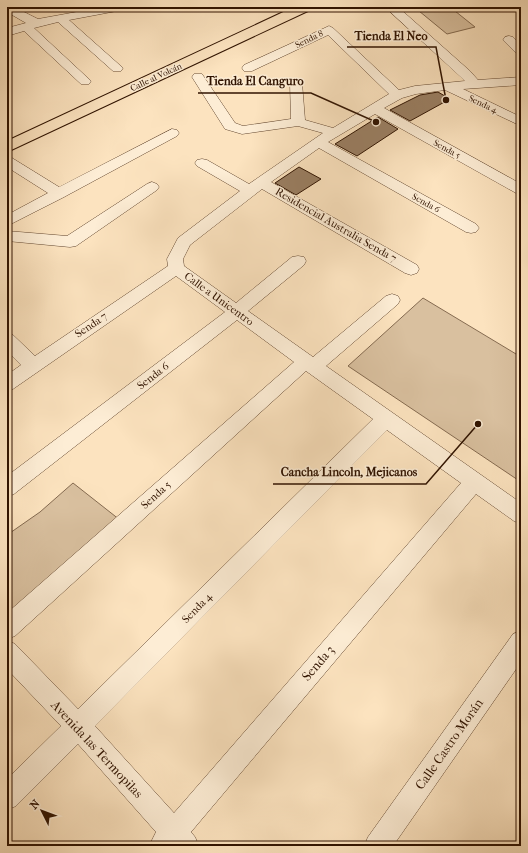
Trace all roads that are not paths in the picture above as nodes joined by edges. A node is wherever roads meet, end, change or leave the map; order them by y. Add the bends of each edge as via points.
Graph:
1 (122, 7) edge
2 (391, 7) edge
3 (7, 8) edge
4 (299, 8) edge
5 (60, 18) junction
6 (31, 25) junction
7 (7, 32) edge
8 (509, 40) dead end
9 (521, 51) edge
10 (117, 68) dead end
11 (248, 68) dead end
12 (198, 77) dead end
13 (85, 81) dead end
14 (521, 81) edge
15 (296, 83) dead end
16 (475, 85) junction
17 (446, 86) junction
18 (397, 95) junction
19 (374, 108) junction
20 (298, 122) junction
21 (521, 122) edge
22 (333, 132) junction
23 (172, 134) dead end
24 (318, 142) junction
25 (7, 148) edge
26 (7, 161) edge
27 (202, 164) dead end
28 (256, 186) junction
29 (152, 187) dead end
30 (521, 190) edge
31 (59, 194) junction
32 (7, 221) edge
33 (471, 228) dead end
34 (7, 236) edge
35 (298, 261) dead end
36 (176, 268) junction
37 (411, 269) dead end
38 (392, 300) dead end
39 (236, 312) junction
40 (7, 340) edge
41 (33, 364) junction
42 (309, 364) junction
43 (7, 384) edge
44 (387, 418) junction
45 (475, 480) junction
46 (7, 488) edge
47 (521, 514) edge
48 (7, 628) edge
49 (521, 642) edge
50 (7, 652) edge
51 (78, 726) junction
52 (7, 797) edge
53 (174, 841) edge
54 (377, 846) edge

1 - 5 street
2 - 16 street
3 - 6 street
4 - 25 main road, Calle al Volcán
5 - 6 street
5 - 10 street
6 - 7 street
6 - 13 street
8 - 9 street
11 - 18 street, Senda 8 via 329,30
12 - 20 street via 230,126 242,130
14 - 16 street
15 - 20 street
16 - 17 street, Calle a Unicentro
17 - 18 street, Calle a Unicentro
17 - 21 street, Senda 4
18 - 19 street, Calle a Unicentro
19 - 22 street, Calle a Unicentro
19 - 30 street, Senda 5
20 - 22 street
22 - 24 street, Calle a Unicentro
23 - 31 street
24 - 28 street, Calle a Unicentro
24 - 33 street, Senda 6
26 - 31 street
27 - 28 street, Residencial Australia Senda 7
28 - 36 street, Calle a Unicentro via 184,242 175,259
28 - 37 street, Residencial Australia Senda 7
29 - 34 street via 70,242
31 - 32 street
35 - 39 street, Senda 6
36 - 39 street, Calle a Unicentro
36 - 41 street, Senda 7
38 - 42 street, Senda 5
39 - 42 street, Calle a Unicentro
39 - 46 street, Senda 6
40 - 41 street
41 - 43 street, Senda 7
42 - 44 street, Calle a Unicentro
42 - 48 street, Senda 5
44 - 45 street, Calle a Unicentro
44 - 51 street, Senda 4
45 - 47 street, Calle a Unicentro
45 - 53 street, Senda 3
49 - 54 street, Calle Castro Morán
50 - 51 street, Avenida las Termopilas
51 - 52 street, Senda 4
51 - 53 street, Avenida las Termopilas

